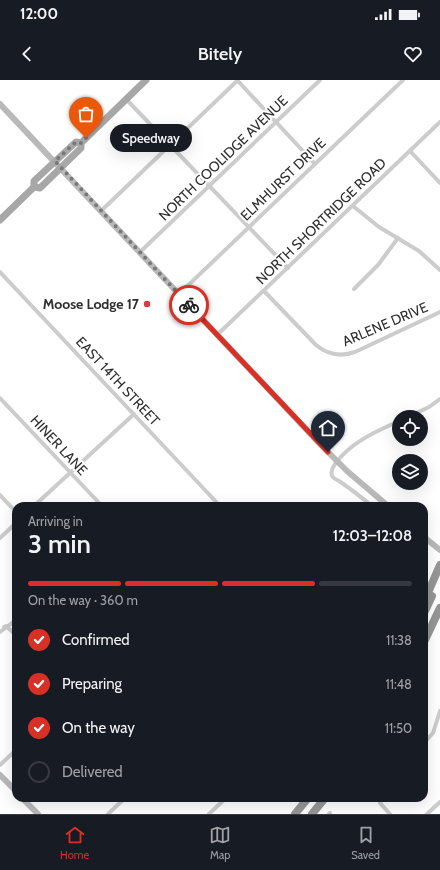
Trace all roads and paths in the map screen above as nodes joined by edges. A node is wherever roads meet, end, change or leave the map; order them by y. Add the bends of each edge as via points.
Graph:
1 (146, 80) edge
2 (237, 80) edge
3 (320, 80) edge
4 (403, 80) edge
5 (126, 99) junction
6 (0, 104) edge
7 (276, 122) junction
8 (440, 122) edge
9 (81, 143) junction
10 (171, 145) junction
11 (410, 151) junction
12 (55, 161) junction
13 (315, 164) junction
14 (61, 168) junction
15 (440, 182) edge
16 (209, 186) junction
17 (34, 187) junction
18 (353, 206) junction
19 (101, 211) junction
20 (0, 220) edge
21 (249, 227) junction
22 (398, 238) junction
23 (140, 252) junction
24 (288, 268) junction
25 (440, 270) edge
26 (0, 272) edge
27 (354, 289) dead end
28 (264, 291) junction
29 (179, 294) junction
30 (440, 312) edge
31 (218, 335) junction
32 (0, 398) edge
33 (440, 399) edge
34 (422, 410) edge
35 (134, 414) junction
36 (392, 424) edge
37 (337, 462) junction
38 (70, 472) junction
39 (0, 495) edge
40 (38, 502) edge
41 (98, 502) edge
42 (216, 502) edge
43 (367, 502) edge
44 (383, 502) edge
45 (12, 508) edge
46 (12, 527) edge
47 (0, 538) edge
48 (428, 540) edge
49 (440, 550) edge
50 (440, 565) edge
51 (440, 579) edge
52 (428, 593) edge
53 (428, 604) edge
54 (440, 608) edge
55 (12, 622) edge
56 (6, 626) junction
57 (0, 628) edge
58 (12, 631) edge
59 (0, 632) edge
60 (428, 634) edge
61 (440, 711) edge
62 (428, 738) edge
63 (12, 754) edge
64 (0, 765) edge
65 (0, 775) edge
66 (12, 787) edge
67 (26, 802) edge
68 (121, 802) edge
69 (222, 802) edge
70 (305, 802) edge
71 (322, 802) edge
72 (381, 802) edge
73 (440, 802) edge
74 (38, 814) edge
75 (108, 814) edge
76 (209, 814) edge
77 (295, 814) edge
78 (312, 814) edge
79 (390, 814) edge
80 (427, 814) edge

1 - 5 main road
2 - 7 street
2 - 10 street
3 - 7 street, NORTH COOLIDGE AVENUE
4 - 13 street, ELMHURST DRIVE
5 - 9 main road
5 - 10 street
6 - 12 street
7 - 13 street
7 - 16 street, NORTH COOLIDGE AVENUE
8 - 11 street, NORTH SHORTRIDGE ROAD
9 - 12 main road via 76,142
9 - 14 main road via 81,148
10 - 16 street
10 - 19 street
11 - 15 street
11 - 18 street, NORTH SHORTRIDGE ROAD
12 - 14 street
12 - 17 main road via 34,181
13 - 21 street, ELMHURST DRIVE
14 - 17 main road via 40,188
14 - 19 street
16 - 21 street
16 - 23 street, NORTH COOLIDGE AVENUE
17 - 20 main road
18 - 22 street via 376,225
18 - 24 street, NORTH SHORTRIDGE ROAD
19 - 23 street
21 - 24 street
21 - 29 street, ELMHURST DRIVE
22 - 25 street via 419,251
22 - 27 street via 378,265
23 - 29 street
24 - 28 street, NORTH SHORTRIDGE ROAD
26 - 35 street, EAST 14TH STREET
28 - 30 street, ARLENE DRIVE via 316,345 338,355 355,352
28 - 31 street, NORTH SHORTRIDGE ROAD
29 - 31 street
31 - 37 street
32 - 38 street, HINER LANE
33 - 34 street
35 - 38 street
35 - 42 street, EAST 14TH STREET
36 - 37 street via 366,437
37 - 43 street via 332,471 334,478
37 - 44 street
38 - 40 street
38 - 41 street, HINER LANE
39 - 45 street
46 - 47 street
48 - 49 street
50 - 52 highway
51 - 53 highway
54 - 60 highway
55 - 56 street
56 - 57 street
56 - 58 street
56 - 59 street
61 - 62 street
63 - 64 street
65 - 66 street
67 - 74 street
68 - 75 street
69 - 76 street
70 - 77 highway
71 - 78 highway
72 - 79 street
73 - 80 street

